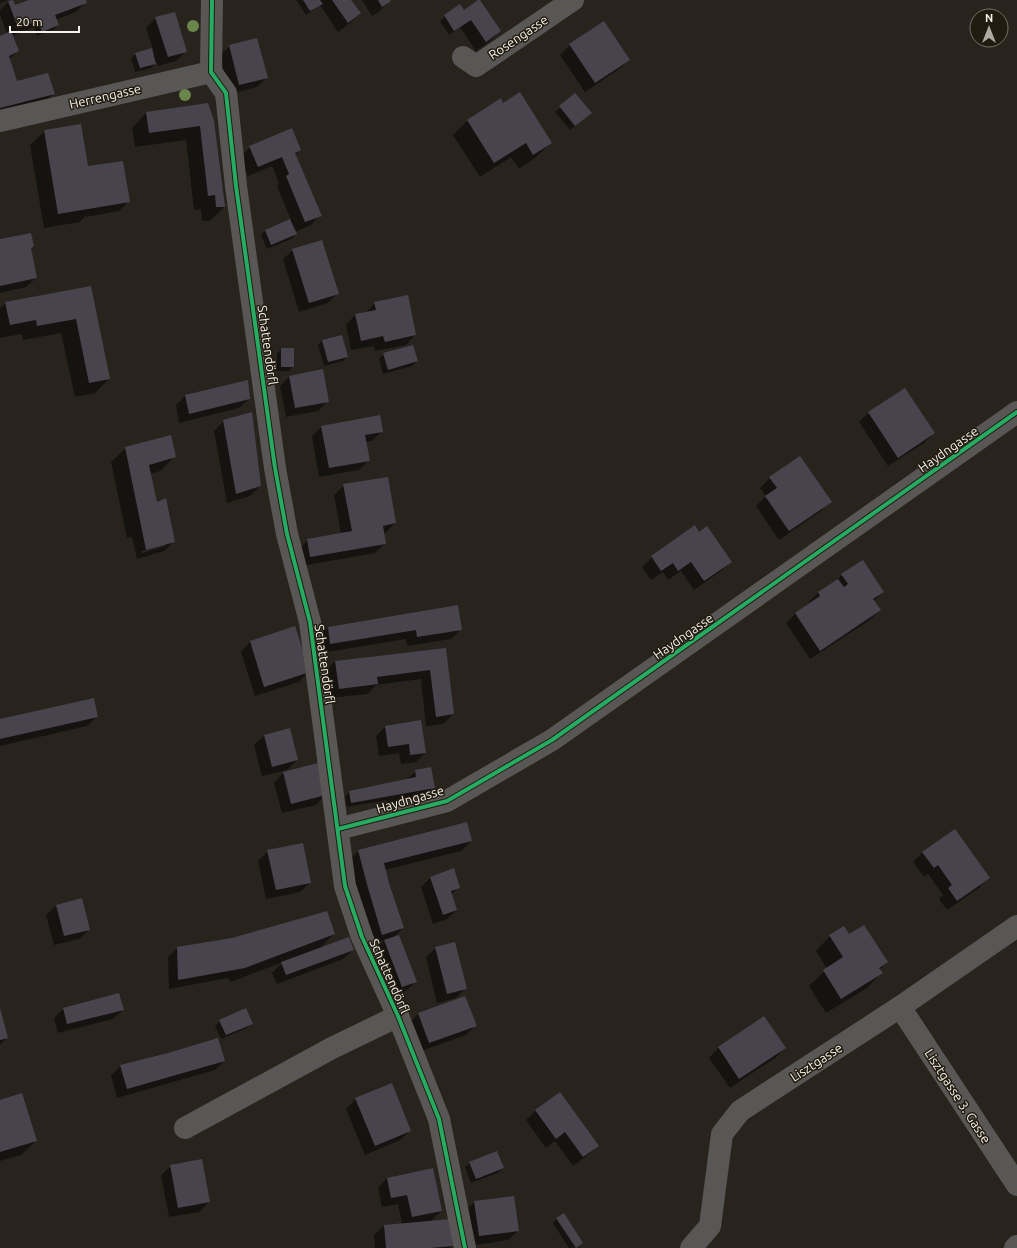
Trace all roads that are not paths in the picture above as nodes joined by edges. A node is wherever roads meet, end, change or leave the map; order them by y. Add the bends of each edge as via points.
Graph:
1 (212, 0) edge
2 (573, 0) edge
3 (464, 57) dead end
4 (210, 72) junction
5 (0, 121) edge
6 (1017, 412) edge
7 (338, 829) junction
8 (1017, 926) edge
9 (900, 1007) junction
10 (398, 1016) junction
11 (185, 1128) dead end
12 (1017, 1186) edge
13 (464, 1248) edge
14 (691, 1248) edge

1 - 4 street
2 - 3 street, Rosengasse via 476,66
4 - 5 street, Herrengasse
4 - 7 street, Schattendörfl via 226,93 236,186 275,468 287,534 310,622
6 - 7 street, Haydngasse via 552,740 447,801
7 - 10 street, Schattendörfl via 345,886 362,937
8 - 9 street, Lisztgasse
9 - 12 street, Lisztgasse 3. Gasse
9 - 14 street, Lisztgasse via 740,1112 722,1134 710,1226
10 - 11 street via 332,1048
10 - 13 street, Schattendörfl via 439,1119

